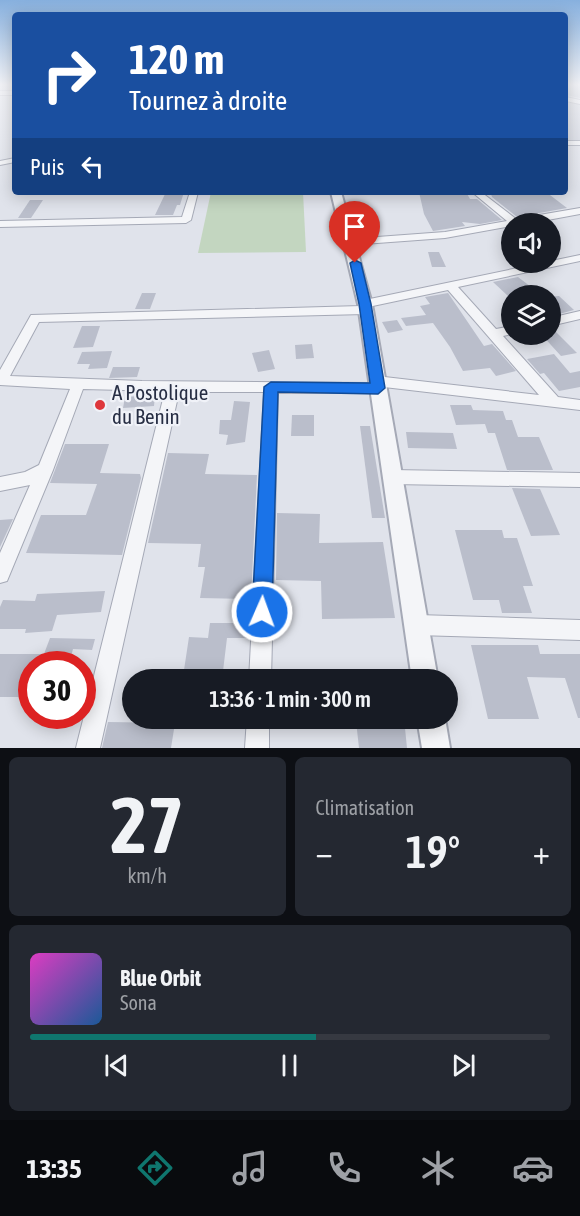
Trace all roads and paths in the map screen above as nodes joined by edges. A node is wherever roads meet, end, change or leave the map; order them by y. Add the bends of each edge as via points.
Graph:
1 (568, 143) edge
2 (580, 143) edge
3 (580, 153) edge
4 (193, 195) edge
5 (342, 195) edge
6 (481, 195) edge
7 (580, 211) edge
8 (502, 213) edge
9 (561, 214) edge
10 (0, 224) edge
11 (501, 225) edge
12 (350, 242) junction
13 (580, 258) edge
14 (451, 286) junction
15 (365, 307) junction
16 (580, 315) edge
17 (561, 319) edge
18 (501, 332) edge
19 (493, 334) junction
20 (0, 380) edge
21 (377, 385) junction
22 (78, 386) junction
23 (271, 387) junction
24 (173, 388) junction
25 (554, 402) junction
26 (580, 405) edge
27 (45, 470) junction
28 (392, 477) junction
29 (580, 480) edge
30 (0, 484) edge
31 (0, 574) edge
32 (417, 625) junction
33 (580, 630) edge
34 (260, 669) edge
35 (423, 669) edge
36 (258, 729) edge
37 (433, 729) edge
38 (88, 748) edge
39 (257, 748) edge
40 (436, 748) edge

1 - 2 street
1 - 3 street
4 - 10 street via 186,220
5 - 12 street
6 - 8 street
7 - 9 street
11 - 12 street via 445,235
12 - 15 street
13 - 14 street
14 - 15 street
14 - 19 street
15 - 20 street via 35,318
15 - 21 street
16 - 17 street
18 - 19 street
19 - 25 street
20 - 22 street
21 - 23 street
21 - 25 street
21 - 28 street
22 - 24 street
22 - 27 street
23 - 24 street
23 - 34 street
24 - 38 street
25 - 26 street
27 - 30 street via 27,479
27 - 31 street
28 - 29 street
28 - 32 street
32 - 33 street
32 - 35 street
36 - 39 street
37 - 40 street

